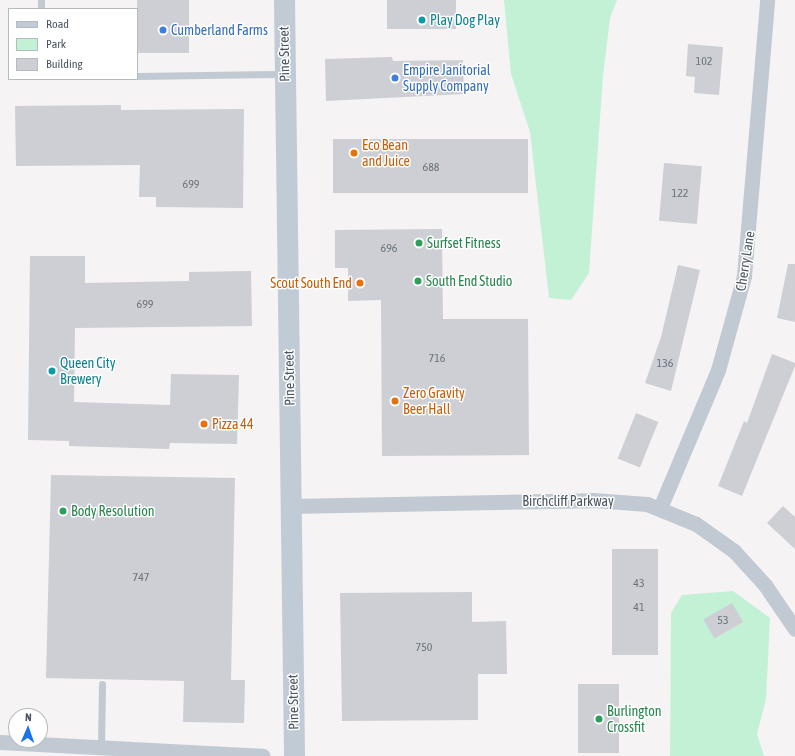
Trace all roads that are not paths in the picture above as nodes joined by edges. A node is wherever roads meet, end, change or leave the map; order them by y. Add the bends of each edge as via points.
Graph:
1 (284, 0) edge
2 (767, 0) edge
3 (285, 74) junction
4 (138, 76) edge
5 (290, 506) junction
6 (660, 508) junction
7 (795, 629) edge
8 (102, 684) dead end
9 (0, 742) edge
10 (101, 748) junction
11 (263, 756) edge
12 (294, 756) edge

1 - 3 main road, Pine Street
2 - 6 street, Cherry Lane via 744,276 718,370
3 - 4 lane
3 - 5 main road, Pine Street
5 - 6 street, Birchcliff Parkway via 593,500 634,502
5 - 12 main road, Pine Street
6 - 7 street, Birchcliff Parkway via 696,524 734,551 765,585
8 - 10 lane
9 - 10 street
10 - 11 street

